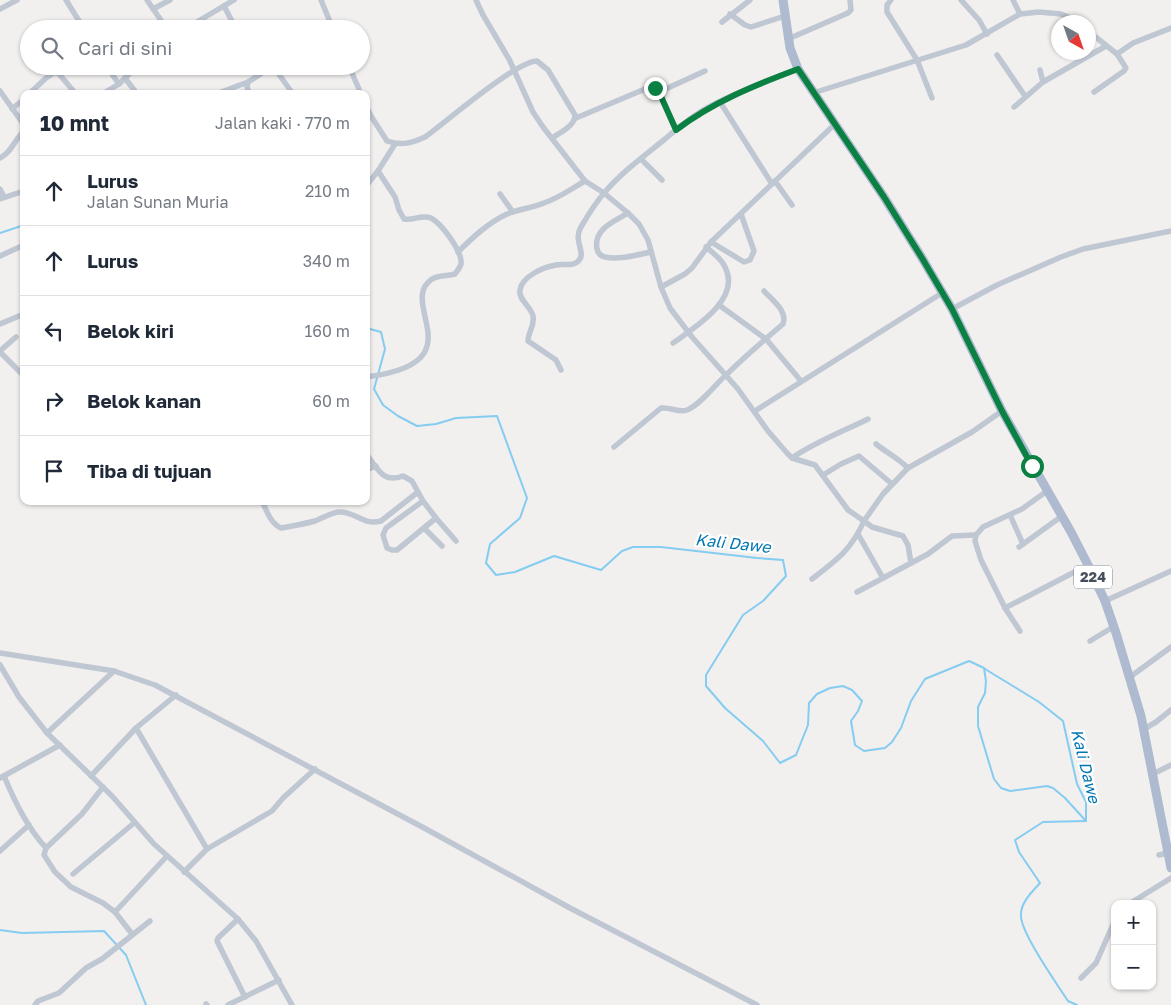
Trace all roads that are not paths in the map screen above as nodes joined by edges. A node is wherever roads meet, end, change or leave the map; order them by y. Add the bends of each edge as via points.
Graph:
1 (17, 0) edge
2 (66, 0) edge
3 (147, 0) edge
4 (170, 0) edge
5 (234, 0) edge
6 (321, 0) edge
7 (476, 0) edge
8 (783, 0) edge
9 (850, 0) edge
10 (891, 0) edge
11 (962, 0) edge
12 (1013, 0) edge
13 (747, 1) edge
14 (224, 6) junction
15 (0, 9) edge
16 (153, 9) junction
17 (730, 14) junction
18 (1020, 14) junction
19 (1063, 15) edge
20 (785, 16) junction
21 (78, 20) edge
22 (161, 20) edge
23 (200, 20) edge
24 (232, 20) edge
25 (330, 20) edge
26 (722, 22) dead end
27 (1171, 28) edge
28 (987, 34) junction
29 (1096, 38) edge
30 (788, 39) junction
31 (1106, 46) junction
32 (1117, 54) junction
33 (997, 55) dead end
34 (917, 60) junction
35 (798, 69) junction
36 (514, 70) junction
37 (1040, 70) dead end
38 (705, 71) dead end
39 (50, 75) edge
40 (60, 75) edge
41 (112, 75) edge
42 (128, 75) edge
43 (259, 75) edge
44 (279, 75) edge
45 (353, 75) edge
46 (125, 78) junction
47 (248, 82) junction
48 (1043, 82) junction
49 (119, 84) junction
50 (33, 90) edge
51 (73, 90) edge
52 (109, 90) edge
53 (134, 90) edge
54 (227, 90) edge
55 (248, 90) edge
56 (290, 90) edge
57 (359, 90) edge
58 (0, 92) edge
59 (659, 92) junction
60 (1094, 92) dead end
61 (813, 93) junction
62 (1025, 96) junction
63 (932, 98) dead end
64 (20, 102) edge
65 (720, 102) junction
66 (1014, 106) dead end
67 (12, 109) junction
68 (576, 118) junction
69 (20, 119) edge
70 (370, 119) edge
71 (835, 124) junction
72 (676, 130) junction
73 (20, 135) edge
74 (552, 138) junction
75 (395, 144) junction
76 (0, 158) edge
77 (641, 159) junction
78 (378, 172) junction
79 (662, 180) dead end
80 (370, 181) edge
81 (585, 181) junction
82 (773, 183) junction
83 (0, 189) edge
84 (20, 192) edge
85 (604, 193) junction
86 (500, 194) dead end
87 (2, 198) edge
88 (792, 204) dead end
89 (513, 212) junction
90 (628, 213) junction
91 (741, 214) junction
92 (1171, 231) edge
93 (711, 242) junction
94 (20, 247) edge
95 (706, 247) junction
96 (458, 252) junction
97 (652, 252) junction
98 (0, 256) edge
99 (660, 287) junction
100 (764, 291) dead end
101 (942, 293) junction
102 (719, 305) junction
103 (952, 309) junction
104 (20, 316) edge
105 (0, 324) edge
106 (688, 332) junction
107 (16, 337) dead end
108 (766, 339) junction
109 (673, 343) dead end
110 (0, 351) edge
111 (561, 370) dead end
112 (20, 372) edge
113 (726, 375) junction
114 (370, 377) edge
115 (801, 381) junction
116 (755, 411) junction
117 (1002, 411) junction
118 (868, 419) dead end
119 (876, 444) dead end
120 (614, 447) dead end
121 (792, 458) junction
122 (370, 459) edge
123 (376, 466) junction
124 (370, 468) edge
125 (908, 468) junction
126 (822, 475) junction
127 (892, 484) junction
128 (418, 492) junction
129 (1047, 492) junction
130 (423, 501) junction
131 (264, 505) edge
132 (1010, 515) junction
133 (1062, 516) junction
134 (436, 518) junction
135 (864, 521) junction
136 (424, 528) junction
137 (858, 534) junction
138 (976, 535) junction
139 (456, 540) dead end
140 (442, 546) dead end
141 (911, 563) junction
142 (1088, 565) junction
143 (1171, 571) edge
144 (883, 578) junction
145 (812, 579) dead end
146 (857, 592) dead end
147 (1104, 601) junction
148 (1005, 608) junction
149 (1113, 627) junction
150 (1020, 631) dead end
151 (1090, 641) dead end
152 (1171, 647) edge
153 (0, 653) edge
154 (0, 665) edge
155 (114, 671) junction
156 (1130, 677) junction
157 (176, 695) junction
158 (1171, 710) edge
159 (136, 728) junction
160 (1144, 730) junction
161 (47, 733) junction
162 (60, 745) junction
163 (1171, 765) edge
164 (315, 769) junction
165 (1153, 774) junction
166 (92, 776) junction
167 (2, 777) edge
168 (103, 787) junction
169 (134, 823) junction
170 (29, 825) junction
171 (1168, 838) edge
172 (46, 848) junction
173 (207, 849) junction
174 (0, 851) edge
175 (167, 856) junction
176 (1171, 868) edge
177 (184, 872) junction
178 (73, 874) dead end
179 (1171, 878) edge
180 (1135, 900) edge
181 (115, 912) junction
182 (238, 918) junction
183 (150, 921) dead end
184 (1111, 929) edge
185 (132, 934) junction
186 (1082, 978) dead end
187 (279, 980) junction
188 (245, 997) junction
189 (35, 1005) edge
190 (228, 1005) edge
191 (292, 1005) edge
192 (757, 1005) edge

1 - 15 street
2 - 21 street
3 - 16 street
4 - 16 street
5 - 14 street
6 - 25 street
7 - 36 street
8 - 20 main road, 224
9 - 30 street via 851,10 848,13
10 - 34 street via 887,12
11 - 28 street
12 - 18 street
13 - 17 street
14 - 23 street
14 - 24 street
16 - 22 street
17 - 20 street via 751,27
17 - 26 street
18 - 19 street
18 - 28 street
20 - 30 main road, 224
27 - 32 street via 1133,43
28 - 34 street via 966,45
29 - 31 street
30 - 35 main road, 224
31 - 32 street
31 - 48 street
32 - 60 street via 1126,68 1124,72
33 - 62 street
34 - 61 street
34 - 63 street
35 - 61 main road, 224
35 - 65 street
36 - 68 street via 530,61 543,65
36 - 74 street via 533,112
36 - 75 street via 425,137
37 - 48 street
38 - 59 street
39 - 50 street
40 - 51 street
41 - 49 street
42 - 46 street
43 - 47 street
44 - 56 street
45 - 57 street
46 - 49 street
46 - 53 street
47 - 54 street
47 - 55 street
48 - 62 street
49 - 52 street
58 - 67 street
59 - 68 street via 655,88 645,89
59 - 72 street
61 - 71 main road, 224
62 - 66 street
64 - 67 street
65 - 72 street
65 - 82 street
67 - 69 street
68 - 74 street
70 - 75 street via 387,140
71 - 82 street
71 - 101 main road, 224
72 - 77 street
73 - 76 street via 13,147
74 - 81 street
75 - 78 street
77 - 79 street
77 - 85 street
78 - 80 street
78 - 96 street via 395,197 404,219 432,218
81 - 85 street
81 - 89 street via 567,194
82 - 88 street
82 - 91 street
83 - 87 street
84 - 87 street
85 - 90 street
85 - 111 street via 580,229 577,240 582,255 580,260 537,272 520,288 520,297 533,316 534,325 528,341 556,360
86 - 89 street
89 - 96 street via 483,229
90 - 97 street via 639,224
90 - 97 street via 601,230 597,251 604,257 617,258
91 - 93 street
91 - 93 street via 754,251 750,260 744,262
92 - 103 street via 1083,248 997,285
93 - 95 street
94 - 98 street
95 - 99 street via 692,268
95 - 102 street via 722,262 728,277
96 - 114 street via 460,268 455,274 432,279 425,287 422,306 429,341 424,354 408,367
97 - 99 street
99 - 106 street via 670,308
100 - 108 street via 782,311 785,320
101 - 103 main road, 224
101 - 115 street
102 - 106 street
102 - 108 street
103 - 117 main road, 224
104 - 105 street
106 - 109 street
106 - 113 street
107 - 110 street
108 - 113 street
108 - 115 street
110 - 112 street
113 - 116 street
113 - 120 street via 686,411 661,408
115 - 116 street
116 - 121 street
117 - 125 street
117 - 129 main road, 224
118 - 121 street
119 - 125 street
121 - 126 street via 814,465
122 - 123 street
123 - 124 street
123 - 128 street via 391,480 408,477
125 - 127 street
126 - 127 street via 859,456
126 - 135 street via 848,510
127 - 135 street
128 - 130 street
128 - 131 street via 375,523 339,512 281,528 272,522
129 - 132 street
129 - 133 main road, 224
130 - 134 street
130 - 136 street via 386,528 383,535 387,548 396,550
132 - 133 street via 1021,545
132 - 138 street via 983,527
133 - 142 main road, 224
134 - 136 street
134 - 139 street
135 - 137 street
135 - 141 street via 872,527 903,536
136 - 140 street
137 - 144 street
137 - 145 street via 848,550
138 - 141 street via 952,536
138 - 148 street via 981,560
141 - 144 street
142 - 147 main road, 224
142 - 148 street
143 - 147 street
144 - 146 street
147 - 149 main road, 224
148 - 150 street
149 - 151 street
149 - 156 main road, 224
152 - 156 street
153 - 155 street
154 - 161 street via 19,697
155 - 157 street
155 - 161 street
156 - 160 main road, 224
157 - 159 street
157 - 164 street
158 - 160 street
159 - 166 street
159 - 173 street
160 - 165 main road, 224
161 - 162 street
162 - 166 street
162 - 167 street
163 - 165 street
164 - 173 street via 272,811
164 - 192 street via 570,908
165 - 171 main road, 224
166 - 168 street
167 - 170 street
168 - 169 street
168 - 172 street via 82,814
169 - 175 street
169 - 178 street
170 - 172 street
170 - 174 street
171 - 176 main road, 224 via 1163,854
172 - 181 street via 44,855 55,872 71,887
173 - 177 street
175 - 177 street
175 - 181 street
177 - 182 street
179 - 180 street
181 - 185 street
182 - 187 street
182 - 188 street via 217,942
183 - 185 street
184 - 186 street via 1096,963
185 - 189 street via 59,993 38,1000
187 - 188 street
187 - 191 street
188 - 190 street

